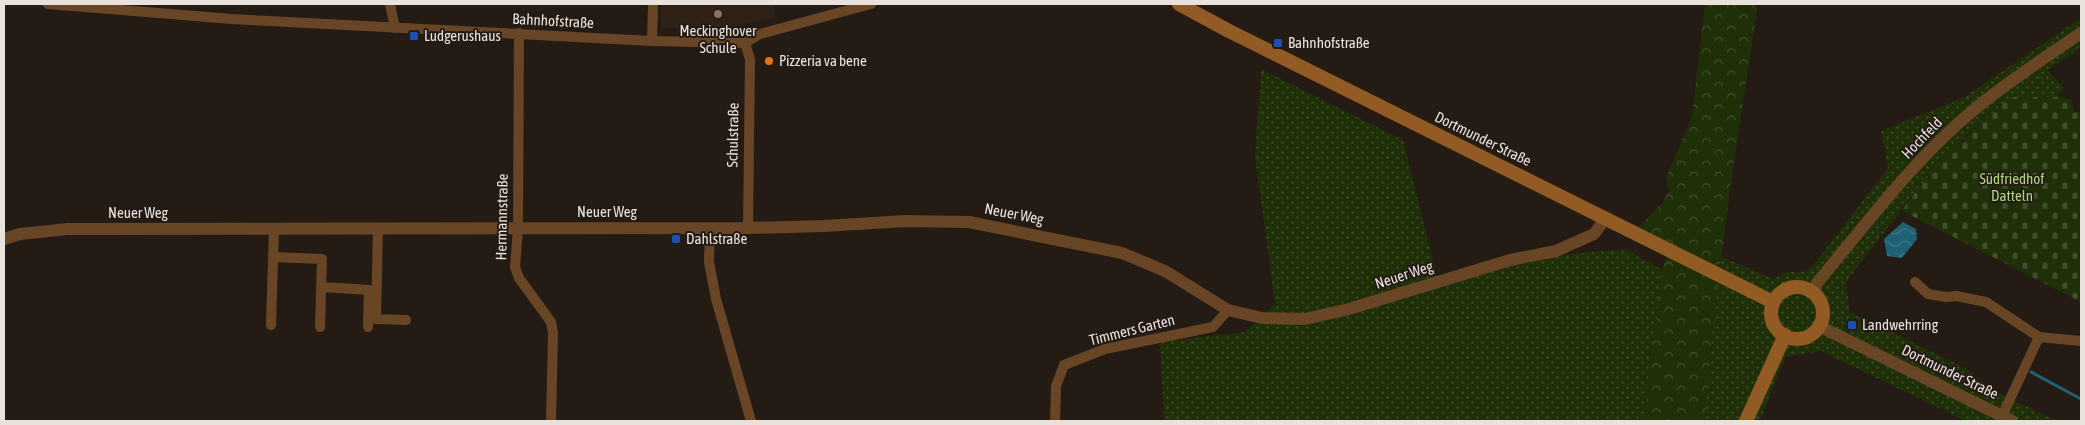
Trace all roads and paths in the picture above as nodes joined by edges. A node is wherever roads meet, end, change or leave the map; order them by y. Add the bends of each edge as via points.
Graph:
1 (48, 4) edge
2 (390, 4) edge
3 (653, 4) edge
4 (872, 4) edge
5 (1179, 4) edge
6 (395, 28) junction
7 (2081, 33) edge
8 (519, 34) junction
9 (652, 41) junction
10 (745, 43) junction
11 (1606, 218) junction
12 (378, 228) junction
13 (518, 228) junction
14 (710, 228) junction
15 (748, 228) junction
16 (274, 229) junction
17 (4, 239) edge
18 (274, 258) junction
19 (1915, 282) dead end
20 (322, 287) junction
21 (373, 290) junction
22 (1814, 293) junction
23 (1773, 302) junction
24 (1228, 310) junction
25 (406, 320) dead end
26 (271, 325) dead end
27 (1819, 326) junction
28 (320, 327) dead end
29 (368, 327) dead end
30 (1784, 335) junction
31 (2039, 336) junction
32 (2081, 341) edge
33 (2007, 419) edge
34 (551, 421) edge
35 (750, 421) edge
36 (1055, 421) edge
37 (1746, 421) edge

1 - 6 street, Bahnhofstraße via 195,17
2 - 6 street
3 - 9 street
4 - 10 street, Bahnhofstraße via 760,34
5 - 11 main road, Dortmunder Straße
6 - 8 street, Bahnhofstraße
7 - 22 street, Hochfeld via 1976,108 1950,132 1890,196 1817,283
8 - 9 street, Bahnhofstraße
8 - 13 street, Hermannstraße
9 - 10 street, Bahnhofstraße
10 - 15 street, Schulstraße via 750,59
11 - 23 main road, Dortmunder Straße
11 - 24 street, Neuer Weg via 1590,236 1556,251 1457,274 1349,309 1305,318 1262,318
12 - 13 street, Neuer Weg
12 - 16 street, Neuer Weg
12 - 21 street
13 - 14 street, Neuer Weg
13 - 34 street, Hermannstraße via 515,267 550,322 552,333
14 - 15 street, Neuer Weg
14 - 35 street via 709,262 716,299
15 - 24 street, Neuer Weg via 905,221 969,222 1122,253 1165,271
16 - 17 street, Neuer Weg via 68,229
16 - 18 street
18 - 20 street via 322,259
18 - 26 street
19 - 31 street via 1928,294 1986,302
20 - 21 street
20 - 28 street
21 - 25 street via 376,319
21 - 29 street
22 - 23 main road via 1791,287
22 - 27 main road via 1822,309
23 - 30 main road via 1771,317 1778,331
24 - 36 street, Timmers Garten via 1213,326 1105,349 1064,365 1056,386
27 - 30 main road via 1808,336
27 - 33 street, Dortmunder Straße
30 - 37 main road
31 - 32 street
31 - 33 street

